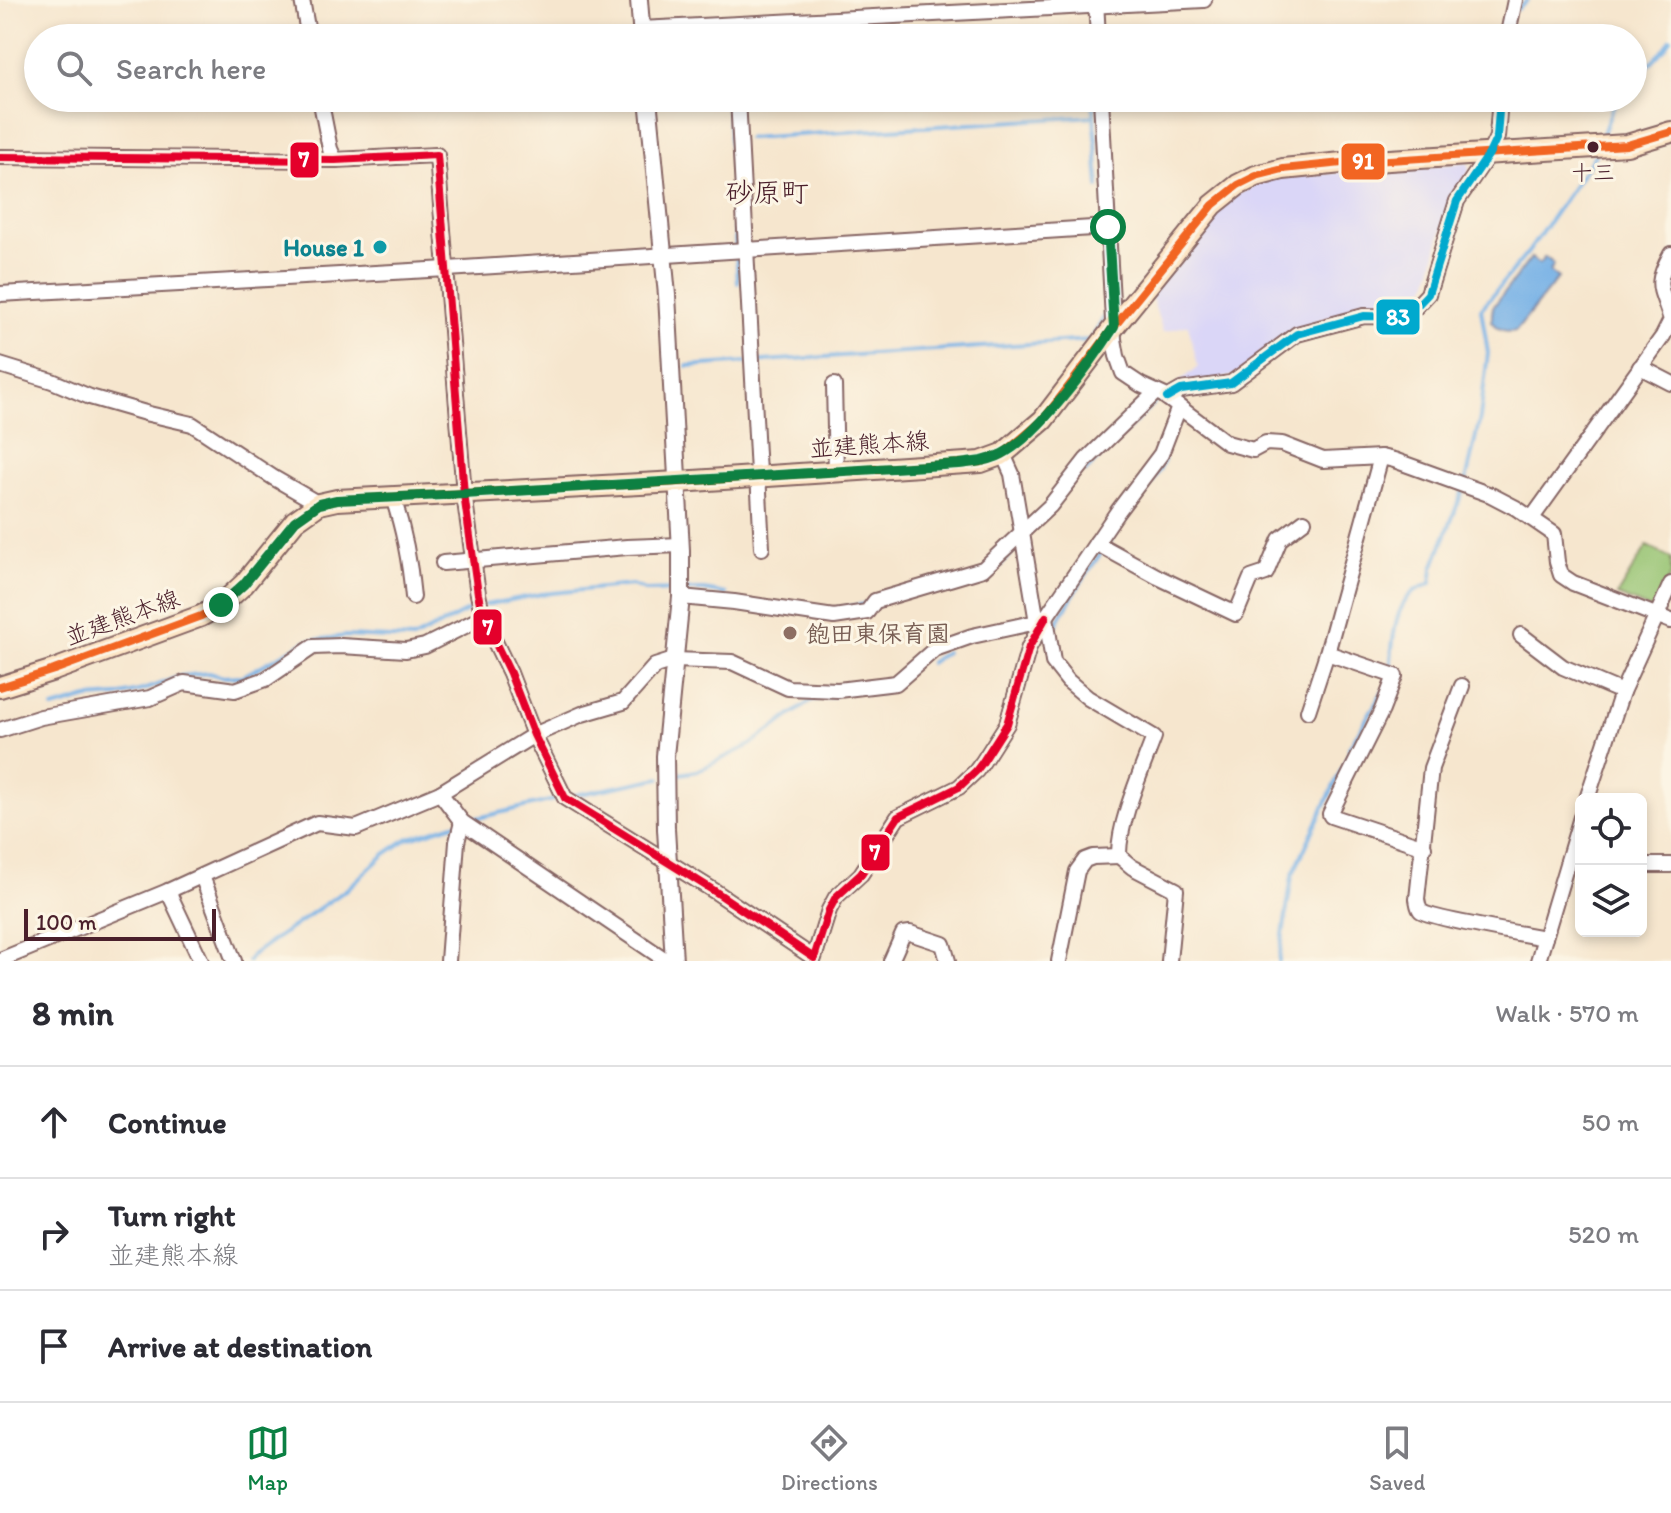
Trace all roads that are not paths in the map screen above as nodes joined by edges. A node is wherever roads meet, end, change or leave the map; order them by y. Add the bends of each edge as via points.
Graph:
1 (302, 0) edge
2 (639, 0) edge
3 (1204, 0) edge
4 (1515, 0) edge
5 (1096, 3) edge
6 (306, 24) edge
7 (641, 24) edge
8 (824, 24) edge
9 (1097, 24) edge
10 (1510, 24) edge
11 (323, 112) edge
12 (649, 112) edge
13 (739, 112) edge
14 (1102, 112) edge
15 (1499, 112) edge
16 (1671, 132) edge
17 (1489, 154) junction
18 (0, 157) edge
19 (335, 160) junction
20 (1108, 227) junction
21 (747, 251) junction
22 (1671, 254) edge
23 (663, 255) junction
24 (447, 269) junction
25 (0, 294) edge
26 (1114, 327) junction
27 (0, 365) edge
28 (1640, 367) junction
29 (1671, 383) edge
30 (834, 385) dead end
31 (1168, 399) junction
32 (1003, 454) junction
33 (1381, 457) junction
34 (836, 472) junction
35 (757, 477) junction
36 (678, 482) junction
37 (464, 494) junction
38 (393, 498) junction
39 (319, 504) junction
40 (1532, 518) junction
41 (1304, 521) dead end
42 (1022, 534) junction
43 (1096, 543) junction
44 (681, 545) junction
45 (762, 548) dead end
46 (475, 561) junction
47 (443, 563) dead end
48 (1671, 584) edge
49 (413, 597) dead end
50 (681, 597) junction
51 (1655, 615) junction
52 (483, 617) junction
53 (1041, 619) junction
54 (1671, 621) edge
55 (1521, 635) dead end
56 (1327, 653) junction
57 (674, 660) junction
58 (1462, 686) dead end
59 (0, 687) edge
60 (1622, 692) junction
61 (1308, 711) dead end
62 (0, 730) edge
63 (534, 735) junction
64 (440, 793) junction
65 (1589, 793) edge
66 (462, 822) junction
67 (1424, 847) junction
68 (1575, 854) edge
69 (1119, 856) junction
70 (669, 863) junction
71 (1647, 865) edge
72 (1671, 865) edge
73 (202, 876) junction
74 (168, 891) junction
75 (1545, 938) junction
76 (10, 959) edge
77 (201, 961) edge
78 (234, 961) edge
79 (448, 961) edge
80 (667, 961) edge
81 (674, 961) edge
82 (891, 961) edge
83 (948, 961) edge
84 (1059, 961) edge
85 (1169, 961) edge
86 (1538, 961) edge

1 - 6 street
2 - 7 street
3 - 5 street
4 - 10 street
5 - 8 street
5 - 9 street
11 - 19 street
12 - 23 street
13 - 21 street
14 - 20 street
15 - 17 street
16 - 17 main road, 並建熊本線 via 1627,145
17 - 26 main road, 並建熊本線 via 1342,163 1256,176 1213,205
17 - 31 street via 1457,201 1428,294 1408,315 1364,316 1297,334 1231,383 1181,390
18 - 19 street
19 - 24 street via 437,155
20 - 21 street
20 - 26 street
21 - 23 street
21 - 35 street
22 - 28 street via 1659,288 1671,320
23 - 24 street
23 - 36 street
24 - 25 street
24 - 37 street
26 - 31 street via 1123,373
26 - 32 main road, 並建熊本線 via 1043,420
27 - 39 street via 90,397 192,424
28 - 29 street
28 - 40 street
30 - 34 street
31 - 33 street via 1227,443 1253,450 1266,443 1282,444 1323,460
31 - 42 street via 1086,460
31 - 43 street via 1161,454
32 - 34 main road, 並建熊本線 via 981,462
32 - 42 street via 1012,474
33 - 40 street via 1491,495
33 - 56 street
34 - 35 main road, 並建熊本線
35 - 36 main road, 並建熊本線
35 - 45 street
36 - 37 main road, 並建熊本線
36 - 44 street
37 - 38 main road, 並建熊本線
37 - 46 street
38 - 39 main road, 並建熊本線
38 - 49 street
39 - 59 main road, 並建熊本線 via 295,521 221,605
40 - 51 street via 1554,534 1561,575
41 - 43 street via 1280,539 1266,573 1251,578 1236,614
42 - 50 street via 983,569 875,601 867,612 834,617
42 - 53 street
43 - 53 street
44 - 46 street
44 - 50 street
46 - 47 street
46 - 52 street
48 - 51 street
50 - 57 street
51 - 54 street
51 - 60 street
52 - 62 street via 425,646 313,647 266,679 235,690 184,683 150,698 41,717
52 - 63 street
53 - 57 street via 935,649 896,683 838,690 788,688 732,662
53 - 69 street via 1053,662 1068,681 1154,737 1118,841
53 - 70 street via 1007,724 982,763 959,787 898,817 861,874 836,897 814,958
55 - 60 street via 1563,667
56 - 61 street
56 - 67 street via 1395,676 1330,814
57 - 63 street via 655,666 623,702
57 - 70 street via 665,756
58 - 67 street via 1431,768
60 - 65 street
63 - 64 street
63 - 70 street via 565,798
64 - 66 street
64 - 73 street via 356,828 317,823
66 - 79 street
66 - 80 street
67 - 75 street via 1417,899 1423,913
68 - 75 street
69 - 84 street via 1093,857 1077,871
69 - 85 street via 1176,890
70 - 81 street
71 - 72 street
73 - 74 street
73 - 78 street
74 - 76 street
74 - 77 street
75 - 86 street
82 - 83 street via 903,934 910,933 943,944

